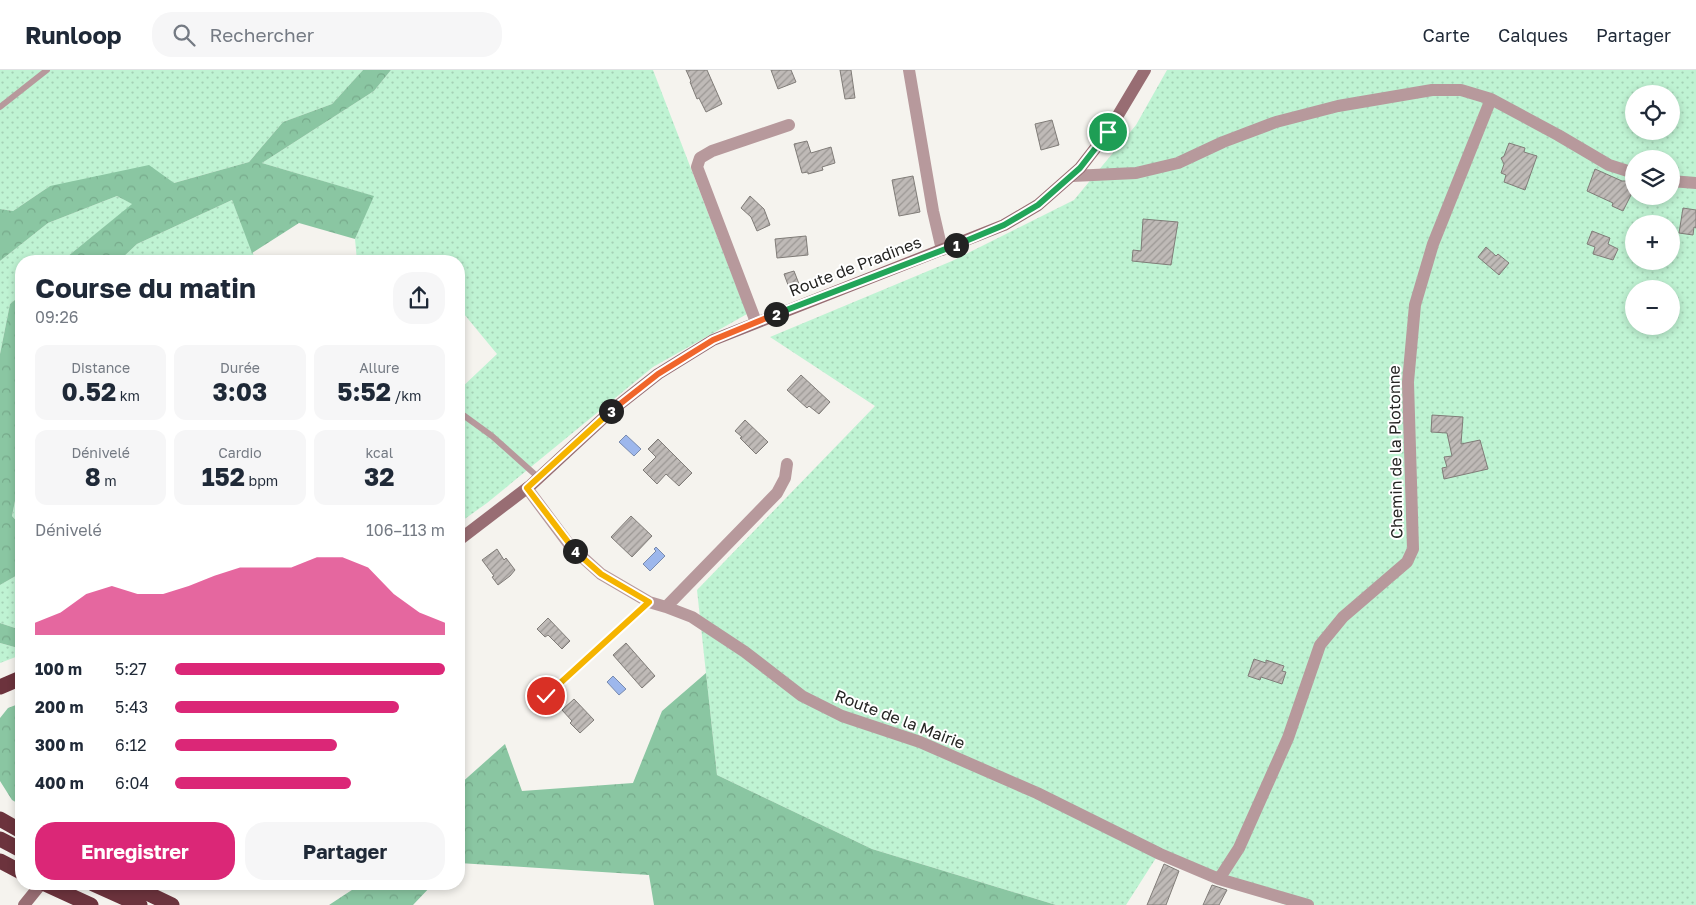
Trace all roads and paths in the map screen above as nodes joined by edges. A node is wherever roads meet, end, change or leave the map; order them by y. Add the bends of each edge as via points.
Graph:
1 (46, 70) edge
2 (908, 70) edge
3 (1145, 70) edge
4 (1491, 100) junction
5 (0, 107) edge
6 (789, 125) dead end
7 (1625, 170) edge
8 (1072, 176) junction
9 (1680, 182) edge
10 (1696, 183) edge
11 (942, 250) junction
12 (756, 322) junction
13 (465, 416) edge
14 (787, 464) dead end
15 (538, 478) junction
16 (527, 488) junction
17 (465, 535) edge
18 (649, 602) junction
19 (666, 607) junction
20 (15, 681) edge
21 (0, 687) edge
22 (546, 705) dead end
23 (0, 819) edge
24 (15, 828) edge
25 (0, 839) edge
26 (15, 847) edge
27 (0, 861) edge
28 (15, 869) edge
29 (1219, 879) junction
30 (38, 890) edge
31 (57, 890) edge
32 (106, 890) edge
33 (141, 890) edge
34 (24, 905) edge
35 (91, 905) edge
36 (140, 905) edge
37 (172, 905) edge
38 (1308, 905) edge

1 - 5 lane
2 - 11 street
3 - 8 street, Route de Pradines via 1108,132
4 - 7 street via 1609,165
4 - 8 street via 1461,90 1432,90 1338,106 1276,122 1178,163 1136,173
4 - 29 street, Chemin de la Plotonne via 1433,244 1415,305 1408,382 1412,548 1407,562 1343,617 1320,645 1288,738 1239,848
6 - 12 street via 712,151 700,158 697,167
8 - 11 street, Route de Pradines via 1038,205 1004,225
9 - 10 street
11 - 12 street, Route de Pradines
12 - 15 street, Route de Pradines via 713,340 658,374 611,411
13 - 15 lane
14 - 19 street via 777,493
15 - 16 street, Route de Pradines
16 - 17 street, Route de Pradines
16 - 18 street, Route de la Mairie via 571,547 601,574
18 - 19 street, Route de la Mairie
18 - 22 lane via 546,696
19 - 29 street, Route de la Mairie via 692,617 802,696 842,716 920,742
20 - 21 highway
23 - 24 highway
25 - 26 highway
27 - 28 highway
29 - 38 street, Route de la Mairie
30 - 34 street
31 - 35 highway
32 - 36 highway
33 - 37 highway

